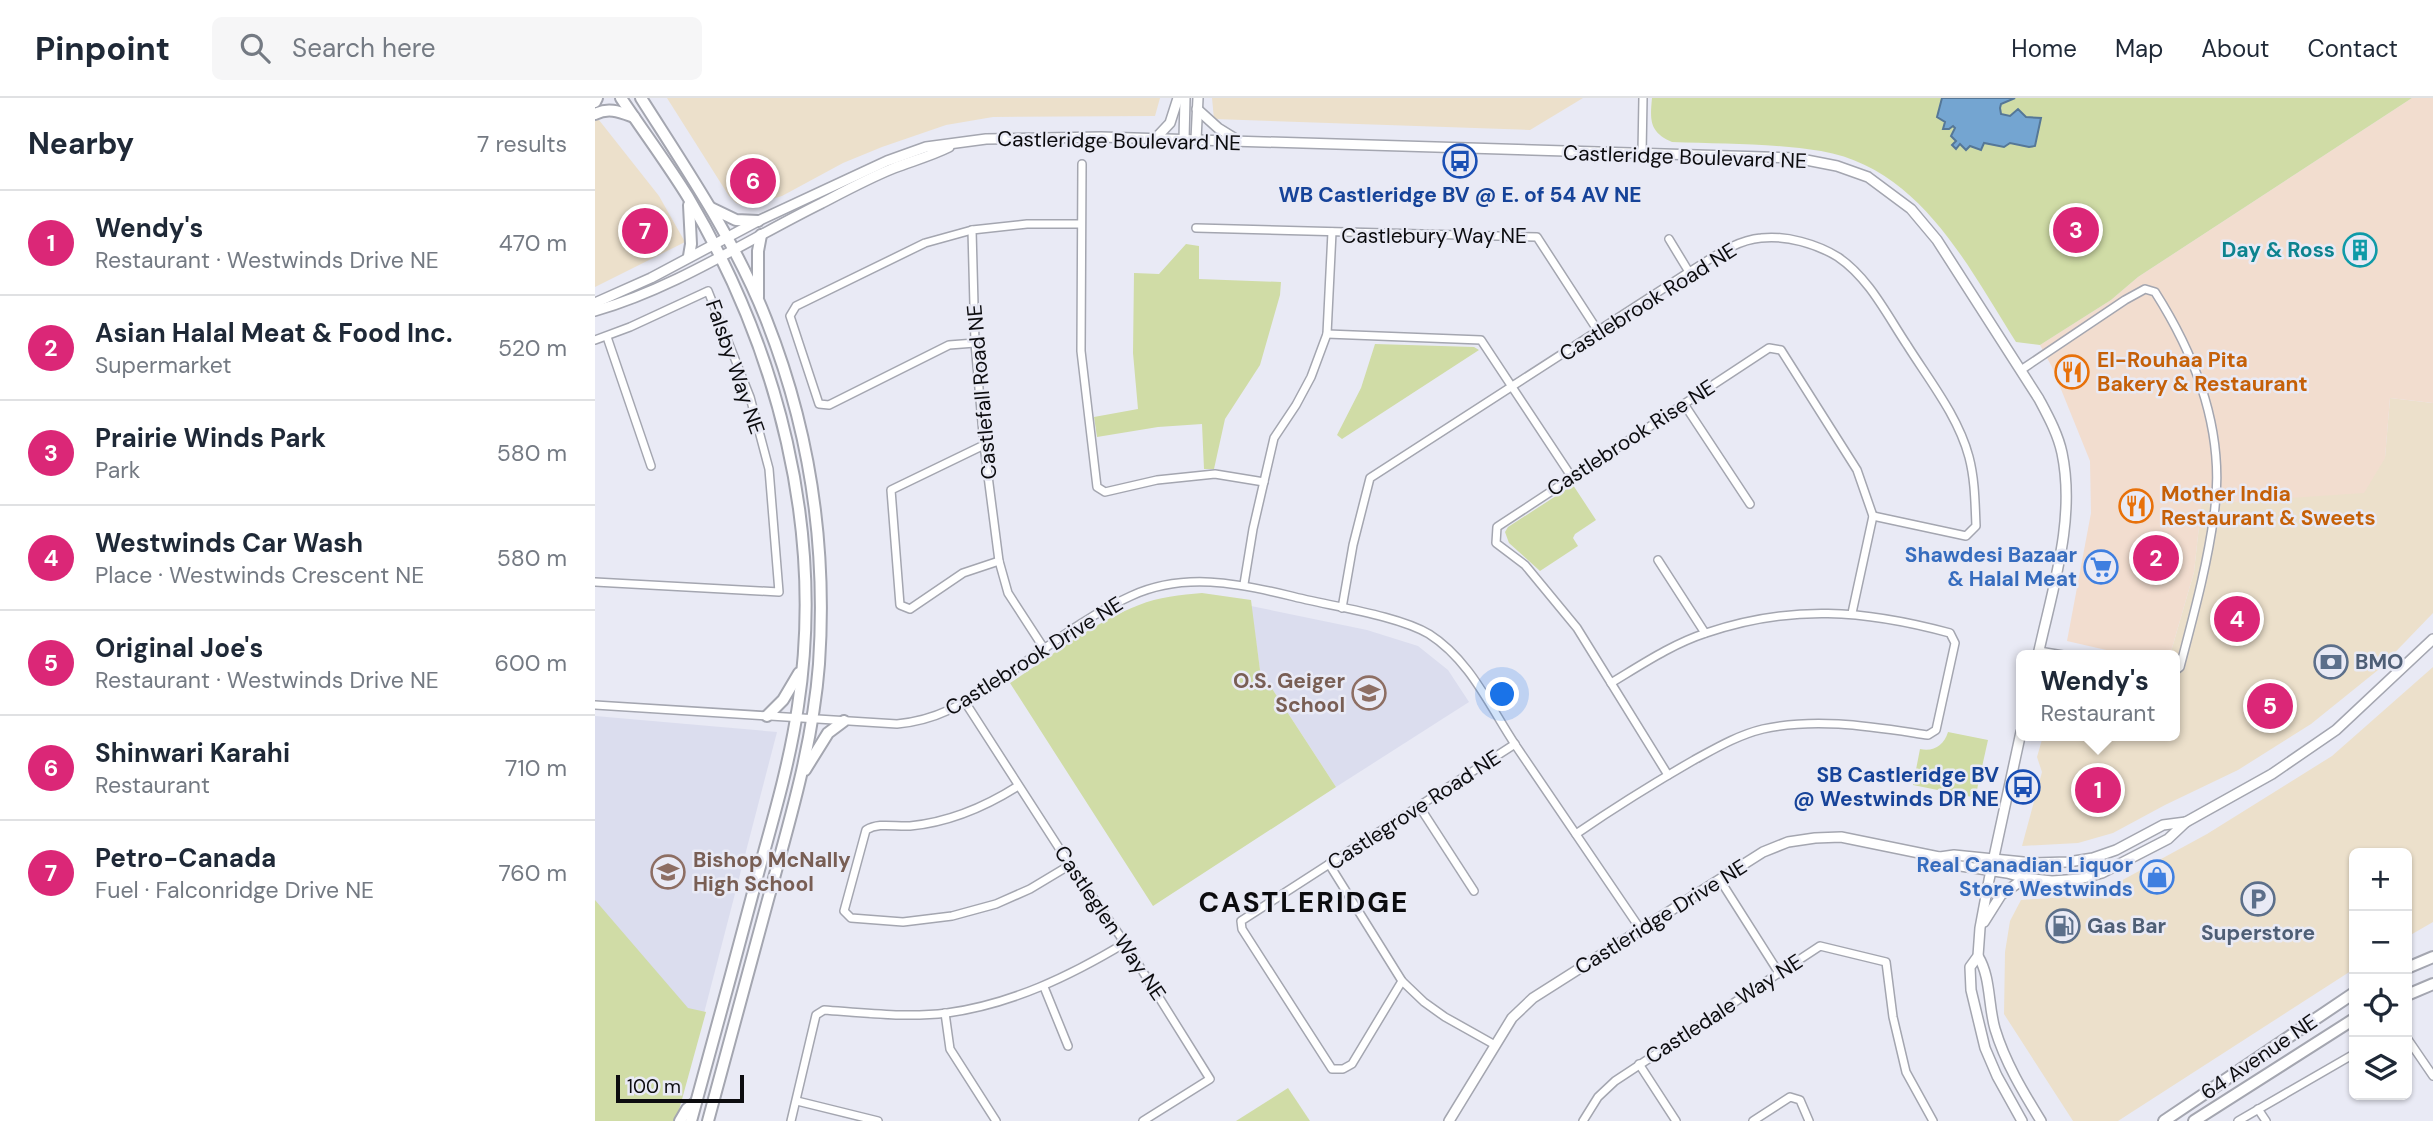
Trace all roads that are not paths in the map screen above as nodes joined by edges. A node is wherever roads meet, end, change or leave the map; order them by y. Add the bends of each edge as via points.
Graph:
1 (621, 98) edge
2 (641, 98) edge
3 (1178, 98) edge
4 (1185, 98) edge
5 (1198, 98) edge
6 (1643, 98) edge
7 (1197, 109) junction
8 (595, 114) edge
9 (634, 117) junction
10 (1155, 139) junction
11 (1184, 139) junction
12 (1196, 140) junction
13 (1240, 142) junction
14 (953, 145) junction
15 (1641, 153) junction
16 (1082, 164) dead end
17 (689, 199) junction
18 (711, 208) junction
19 (758, 220) junction
20 (1081, 224) junction
21 (1196, 228) dead end
22 (972, 230) junction
23 (1332, 232) junction
24 (761, 235) junction
25 (726, 237) junction
26 (1669, 239) dead end
27 (713, 244) junction
28 (732, 249) junction
29 (689, 256) junction
30 (718, 257) junction
31 (1689, 272) junction
32 (758, 300) junction
33 (595, 303) edge
34 (595, 311) edge
35 (1598, 331) junction
36 (1327, 334) junction
37 (607, 337) junction
38 (595, 340) edge
39 (975, 343) junction
40 (2021, 370) junction
41 (1511, 387) junction
42 (1684, 404) junction
43 (984, 444) junction
44 (651, 466) dead end
45 (1571, 476) junction
46 (1264, 482) junction
47 (1750, 504) dead end
48 (1873, 516) junction
49 (999, 561) junction
50 (1658, 561) dead end
51 (595, 582) edge
52 (1244, 584) junction
53 (1342, 608) junction
54 (1852, 613) junction
55 (1705, 633) junction
56 (2433, 639) edge
57 (1045, 650) junction
58 (2039, 650) edge
59 (802, 667) junction
60 (2180, 668) edge
61 (1611, 683) junction
62 (965, 702) junction
63 (595, 705) edge
64 (767, 716) junction
65 (796, 718) junction
66 (811, 719) junction
67 (844, 721) junction
68 (2019, 741) edge
69 (1515, 744) junction
70 (1668, 775) junction
71 (802, 776) junction
72 (1018, 786) junction
73 (1419, 806) junction
74 (2186, 822) junction
75 (1576, 834) junction
76 (1939, 857) junction
77 (1994, 858) junction
78 (1329, 864) junction
79 (1070, 865) junction
80 (1991, 871) junction
81 (2025, 878) junction
82 (1720, 880) junction
83 (1474, 891) dead end
84 (1980, 928) junction
85 (1640, 930) junction
86 (1125, 943) junction
87 (1978, 956) junction
88 (2433, 957) edge
89 (2412, 966) edge
90 (1779, 973) junction
91 (1402, 981) junction
92 (2433, 984) edge
93 (1044, 987) junction
94 (2412, 993) edge
95 (2349, 996) edge
96 (945, 1013) junction
97 (2349, 1022) edge
98 (1495, 1045) junction
99 (2412, 1045) edge
100 (1068, 1046) dead end
101 (2349, 1057) edge
102 (1639, 1065) junction
103 (2433, 1076) edge
104 (797, 1101) junction
105 (696, 1102) junction
106 (2257, 1109) junction
107 (680, 1121) edge
108 (691, 1121) edge
109 (708, 1121) edge
110 (791, 1121) edge
111 (878, 1121) edge
112 (996, 1121) edge
113 (1143, 1121) edge
114 (1449, 1121) edge
115 (1583, 1121) edge
116 (1676, 1121) edge
117 (1753, 1121) edge
118 (1809, 1121) edge
119 (1933, 1121) edge
120 (2022, 1121) edge
121 (2041, 1121) edge
122 (2164, 1121) edge
123 (2194, 1121) edge
124 (2238, 1121) edge
125 (2266, 1121) edge

1 - 9 main road
2 - 18 main road
3 - 10 street via 1170,123
4 - 11 street
5 - 7 street
6 - 15 street
7 - 12 street
7 - 13 street
8 - 9 main road via 613,110
9 - 17 main road
10 - 11 street, Castleridge Boulevard NE
10 - 14 street, Castleridge Boulevard NE via 986,139
11 - 12 street, Castleridge Boulevard NE
12 - 13 street, Castleridge Boulevard NE
13 - 15 street, Castleridge Boulevard NE
14 - 19 street, Castleridge Boulevard NE via 926,147 887,161
14 - 24 street, Castleridge Boulevard NE via 893,168
15 - 40 street, Castleridge Boulevard NE via 1796,158 1868,177 1911,209 1937,240
16 - 20 street
17 - 27 main road
17 - 29 main road
18 - 19 main road via 736,220
18 - 25 main road
19 - 25 street, Castleridge Boulevard NE
20 - 22 street
20 - 46 street via 1081,351 1097,486 1105,492 1215,474
21 - 23 street
22 - 39 street, Castlefall Road NE
22 - 39 street via 913,249 796,306 790,316 819,404 829,405 949,345
23 - 35 street, Castlebury Way NE via 1537,237
23 - 36 street, Castlebury Way NE
24 - 28 street, Castleridge Boulevard NE
24 - 32 main road
25 - 27 street, Castleridge Boulevard NE
25 - 28 main road
26 - 31 street
27 - 29 street, Castleridge Boulevard NE
27 - 30 main road
28 - 30 street, Castleridge Boulevard NE
28 - 32 main road
29 - 33 street, Castleridge Boulevard NE
30 - 34 street, Castleridge Boulevard NE via 660,287
30 - 59 main road via 752,326 789,447 803,552
31 - 35 street, Castlebrook Road NE
31 - 48 street, Castlebrook Road NE via 1733,246 1761,238 1794,240 1838,257 1869,288 1961,435 1975,488 1976,526 1966,536
32 - 66 main road via 792,393 815,496 822,600
35 - 41 street, Castlebrook Road NE
36 - 41 street via 1481,340
36 - 46 street, Castlebury Way NE via 1306,386 1274,438
37 - 38 street, Falsby Way NE
37 - 44 street
37 - 51 street, Falsby Way NE via 708,291 750,397 769,470 779,592
39 - 43 street, Castlefall Road NE
40 - 58 street, Castleridge Boulevard NE via 2051,422 2061,451 2066,491 2064,530
40 - 60 street via 2145,289 2155,292 2177,327 2205,395 2216,474 2215,512
41 - 45 street
41 - 53 street, Castlebrook Road NE via 1370,478
42 - 45 street, Castlebrook Rise NE
42 - 47 street
42 - 48 street, Castlebrook Rise NE via 1769,348 1781,350 1857,470
43 - 49 street, Castlefall Road NE
43 - 49 street via 891,491 900,605 910,609 963,573
45 - 61 street, Castlebrook Rise NE via 1497,527 1496,543 1525,565 1548,591
46 - 52 street, Castlebury Way NE
48 - 54 street
49 - 57 street, Castlefall Road NE via 1008,593
50 - 55 street
52 - 53 street, Castlebrook Drive NE
52 - 57 street, Castlebrook Drive NE via 1175,582 1132,595
53 - 69 street, Castlebrook Drive NE via 1427,633 1462,663
54 - 55 street via 1779,616
54 - 70 street via 1950,633 1955,643 1936,730 1928,735 1842,723 1762,729 1731,740
55 - 61 street
56 - 74 street via 2336,730 2272,774
57 - 62 street, Castlebrook Drive NE
59 - 64 main road via 783,700
59 - 65 main road
61 - 70 street, Castlebrook Rise NE
62 - 67 street, Castlebrook Drive NE via 921,722
62 - 72 street, Castleglen Way NE
63 - 64 street, Castlebrook Drive NE
64 - 65 street, Castlebrook Drive NE
65 - 66 street, Castlebrook Drive NE
65 - 105 main road
66 - 67 street, Castlebrook Drive NE
66 - 71 main road
67 - 71 main road via 828,733
68 - 77 street
69 - 73 street, Castlegrove Road NE
69 - 75 street, Castlebrook Drive NE
70 - 75 street
71 - 109 main road
72 - 79 street, Castleglen Way NE
72 - 79 street via 991,804 952,819 910,826 873,825 866,830 844,911 851,918 903,922 951,916 996,904
73 - 78 street, Castlegrove Road NE
73 - 83 street
74 - 77 street, Castleridge Drive NE via 2163,825 2093,858 2033,863
74 - 81 street, Castleridge Drive NE via 2168,839 2102,873 2052,881
75 - 85 street, Castlebrook Drive NE
76 - 77 street, Castleridge Drive NE
76 - 80 street, Castleridge Drive NE via 1954,865
76 - 82 street, Castleridge Drive NE via 1841,837 1815,838 1763,852
77 - 80 street
78 - 91 street
78 - 91 street, Castlegrove Road NE via 1241,921 1332,1069 1352,1064
79 - 86 street, Castleglen Way NE
80 - 81 street, Castleridge Drive NE
80 - 84 street
81 - 84 street via 2001,895
82 - 85 street, Castleridge Drive NE
82 - 90 street
84 - 87 street
85 - 98 street, Castleridge Drive NE via 1534,998 1512,1018
86 - 93 street
86 - 113 street, Castleglen Way NE via 1210,1079
87 - 120 street via 1970,967 1978,1025 1997,1076
87 - 121 street via 1986,968 1995,1029
88 - 89 main road
90 - 102 street, Castledale Way NE
90 - 119 street, Castledale Way NE via 1820,946 1886,962 1906,1072
91 - 98 street via 1445,1017
92 - 94 main road
93 - 96 street
93 - 100 street
95 - 122 main road, 64 Avenue NE
96 - 104 street via 824,1010 816,1015
96 - 112 street via 950,1049
97 - 123 main road, 64 Avenue NE
98 - 114 street, Castleridge Drive NE
99 - 103 street
101 - 106 street
102 - 115 street, Castledale Way NE via 1615,1080
102 - 116 street
104 - 110 street
104 - 111 street
105 - 107 main road
105 - 108 main road
106 - 124 street
106 - 125 street
117 - 118 street via 1790,1097 1800,1100

